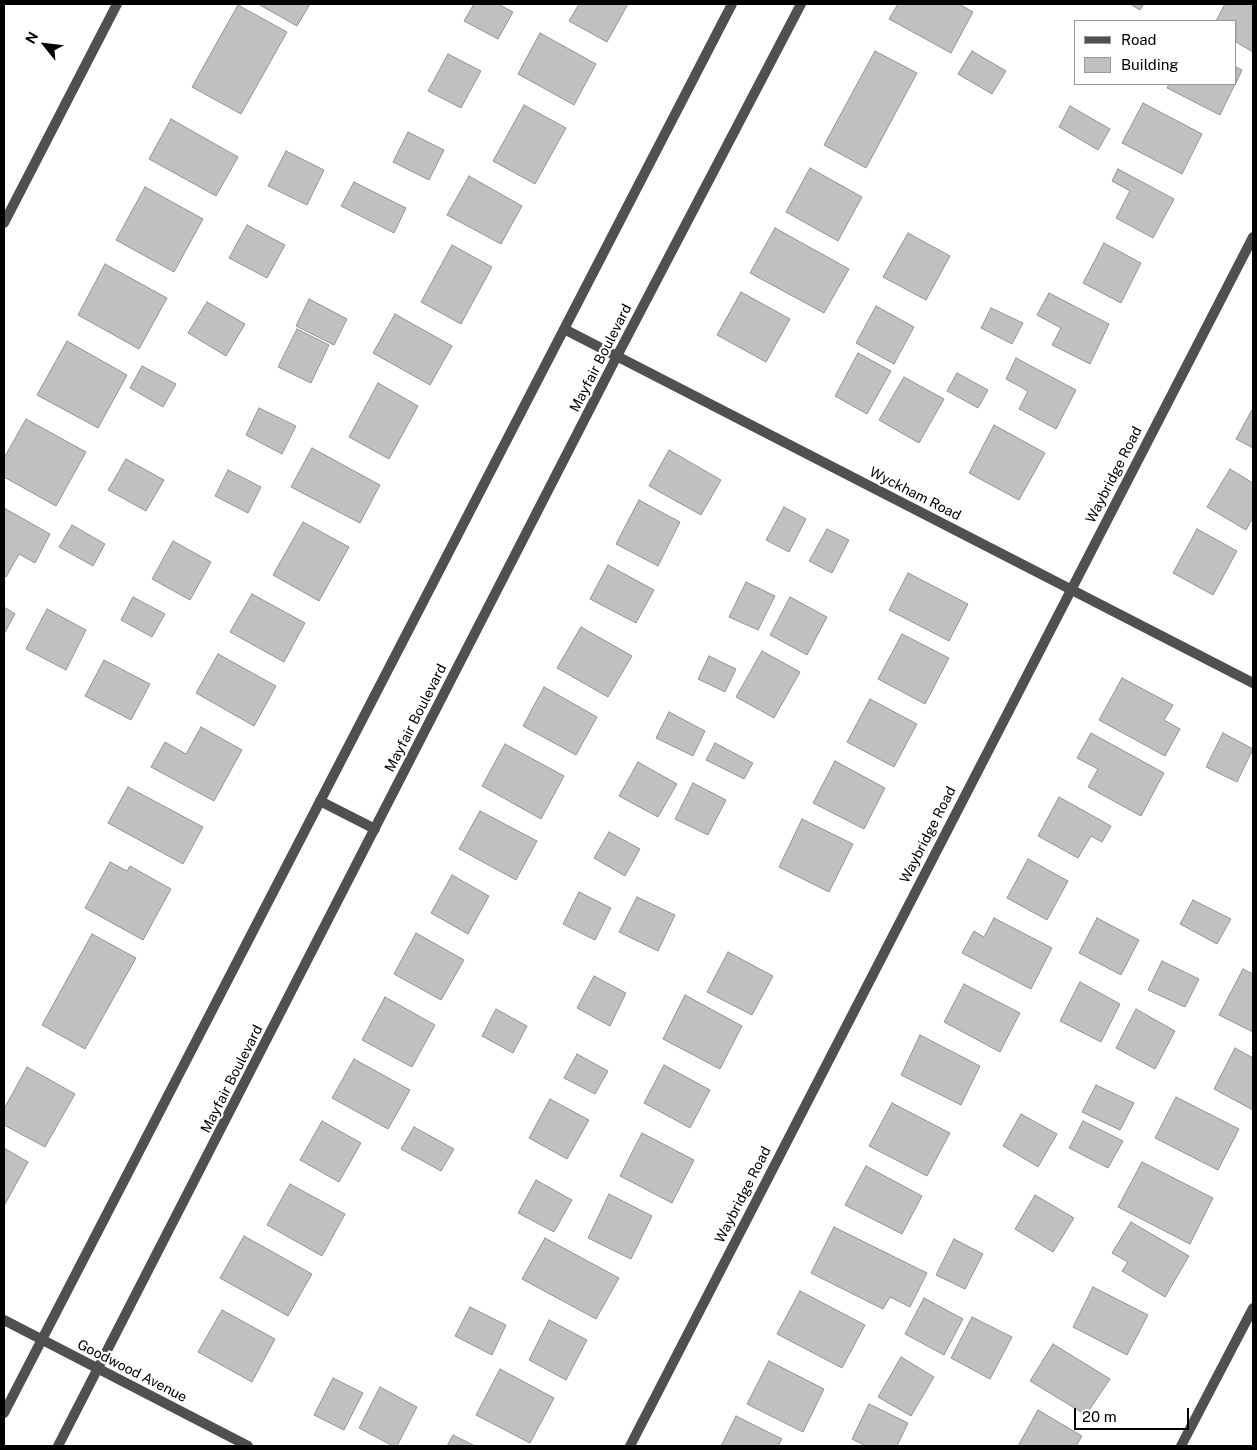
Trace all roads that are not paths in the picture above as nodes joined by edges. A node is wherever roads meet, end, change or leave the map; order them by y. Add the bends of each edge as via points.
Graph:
1 (117, 4) edge
2 (732, 4) edge
3 (801, 4) edge
4 (4, 223) edge
5 (1253, 237) edge
6 (564, 329) junction
7 (617, 356) junction
8 (1070, 589) junction
9 (1253, 683) edge
10 (320, 801) junction
11 (375, 829) junction
12 (1253, 1308) edge
13 (4, 1320) edge
14 (42, 1340) junction
15 (98, 1369) junction
16 (4, 1413) edge
17 (58, 1446) edge
18 (248, 1446) edge
19 (630, 1446) edge
20 (1181, 1446) edge

1 - 4 street
2 - 6 street
3 - 7 street, Mayfair Boulevard
5 - 8 street, Waybridge Road
6 - 7 street, Wyckham Road
6 - 10 street
7 - 8 street, Wyckham Road
7 - 11 street, Mayfair Boulevard
8 - 9 street, Wyckham Road
8 - 19 street, Waybridge Road
10 - 11 street
10 - 14 street
11 - 15 street, Mayfair Boulevard
12 - 20 street
13 - 14 street, Goodwood Avenue
14 - 15 street, Goodwood Avenue
14 - 16 street
15 - 17 street, Mayfair Boulevard
15 - 18 street, Goodwood Avenue

